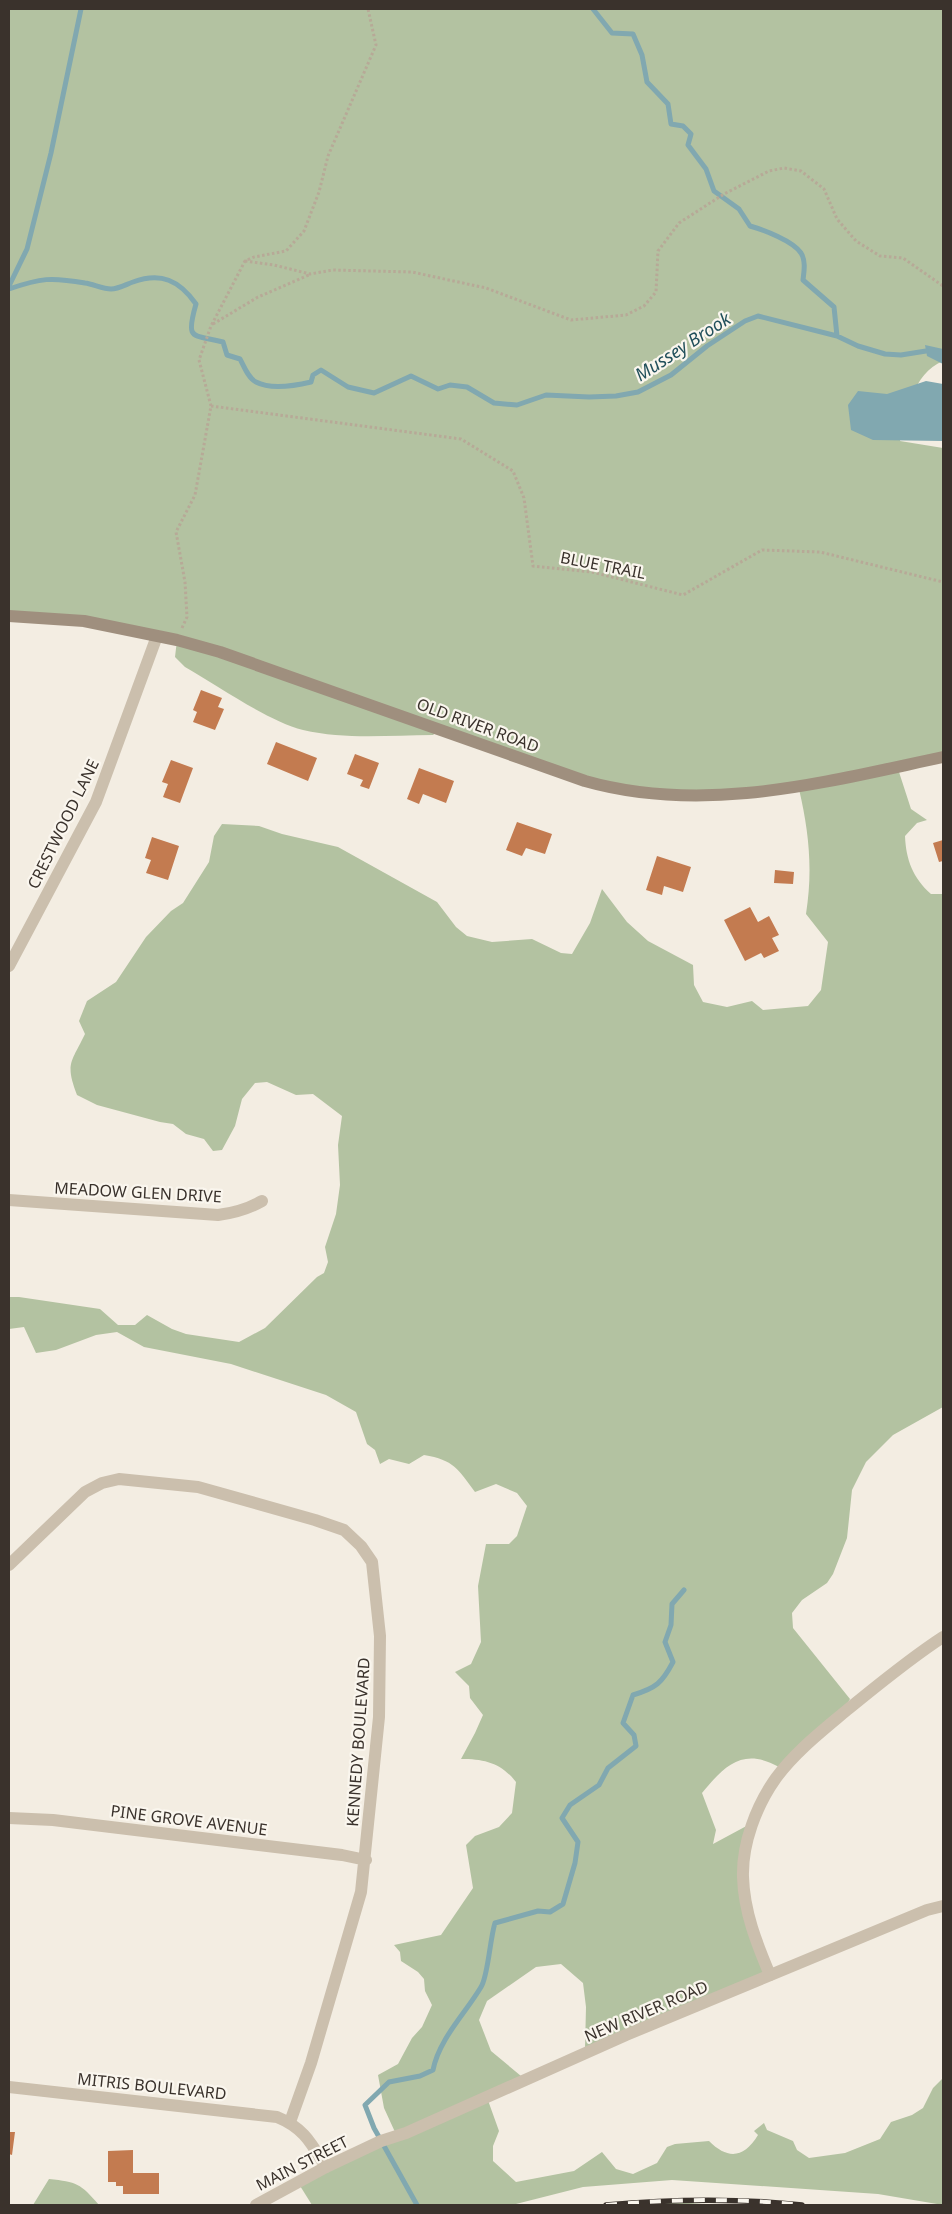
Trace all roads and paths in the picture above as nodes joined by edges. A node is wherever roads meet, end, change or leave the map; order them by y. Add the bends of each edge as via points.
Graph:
1 (368, 9) edge
2 (245, 261) junction
3 (310, 274) junction
4 (943, 286) edge
5 (210, 327) junction
6 (211, 406) junction
7 (943, 582) edge
8 (9, 616) edge
9 (157, 636) junction
10 (177, 640) junction
11 (943, 757) edge
12 (9, 966) edge
13 (9, 1200) edge
14 (262, 1201) dead end
15 (9, 1565) edge
16 (943, 1637) edge
17 (9, 1818) edge
18 (366, 1860) junction
19 (943, 1906) edge
20 (770, 1976) junction
21 (9, 2087) edge
22 (290, 2122) junction
23 (363, 2150) joint
24 (326, 2167) junction
25 (256, 2205) edge

1 - 2 path via 376,45 328,156 304,231 286,252
2 - 3 path
2 - 5 path
3 - 4 path via 333,270 412,272 486,288 571,320 626,315 644,306 656,292 658,251 679,223 718,197 784,168 801,171 824,189 837,219 856,241 880,256 903,258
3 - 5 path via 258,297
5 - 6 path via 199,360
6 - 7 path, BLUE TRAIL via 461,439 513,471 524,498 533,566 592,572 683,595 762,550 820,552
6 - 10 path via 195,495 176,532 185,582 187,617
8 - 9 main road, OLD RIVER ROAD via 84,621
9 - 10 main road, OLD RIVER ROAD
9 - 12 street, CRESTWOOD LANE via 96,802
10 - 11 main road, OLD RIVER ROAD via 220,652 585,780 646,794 759,793
13 - 14 street, MEADOW GLEN DRIVE via 218,1215 234,1213
15 - 18 street, KENNEDY BOULEVARD via 85,1492 119,1479 198,1486 344,1530 372,1562 380,1636 379,1717
16 - 20 street via 879,1683 810,1741 775,1778 752,1823 743,1878 751,1928
17 - 18 street, PINE GROVE AVENUE via 53,1820
18 - 22 street, KENNEDY BOULEVARD via 361,1892 311,2063
19 - 20 street, NEW RIVER ROAD
20 - 23 street, NEW RIVER ROAD
21 - 22 street, MITRIS BOULEVARD via 277,2116
22 - 24 street via 307,2137
23 - 24 street, MAIN STREET
24 - 25 street, MAIN STREET

